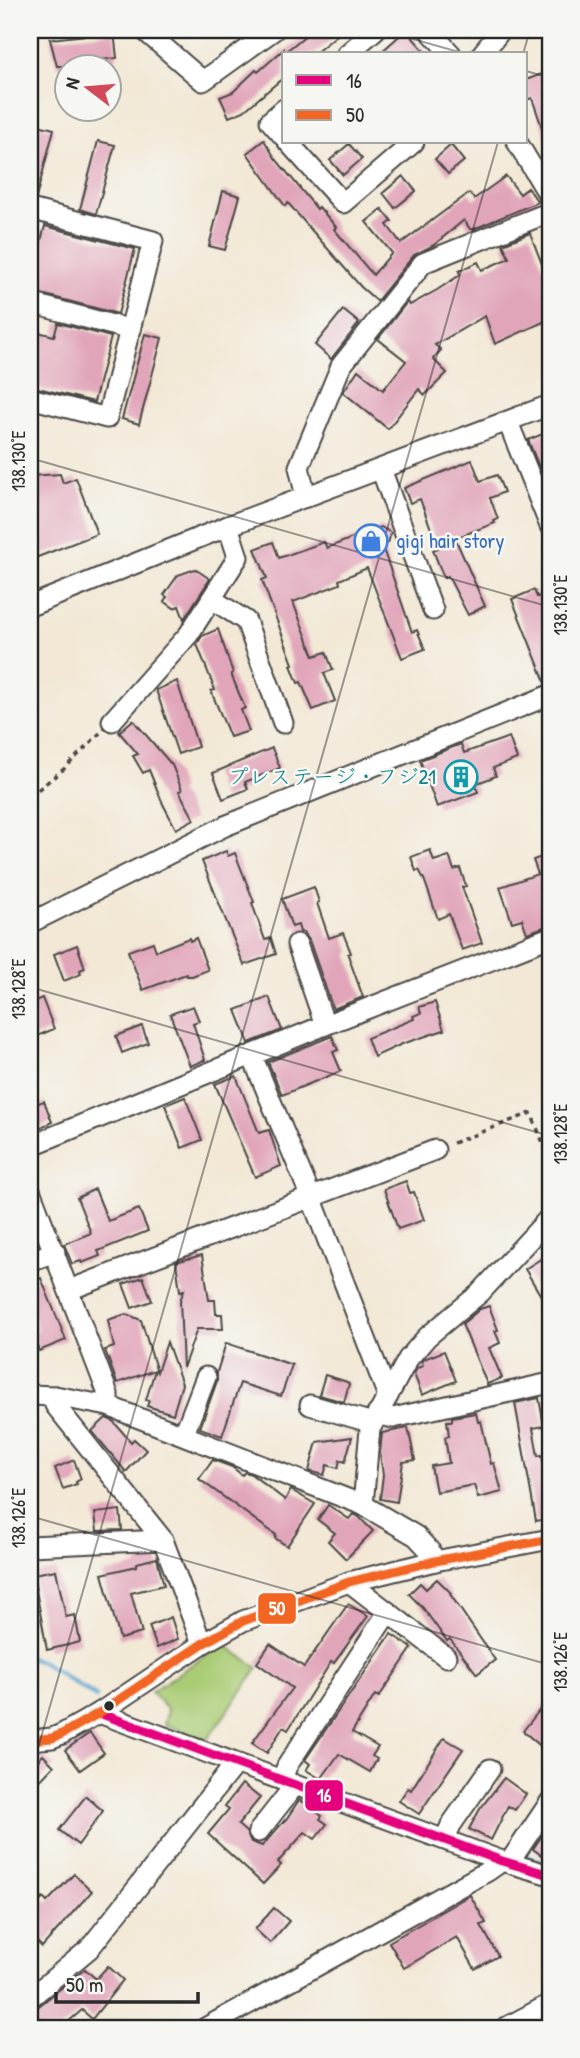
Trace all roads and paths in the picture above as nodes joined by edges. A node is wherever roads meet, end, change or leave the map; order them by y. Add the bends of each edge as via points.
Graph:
1 (144, 30) edge
2 (274, 30) edge
3 (375, 30) edge
4 (429, 30) edge
5 (501, 30) edge
6 (349, 52) edge
7 (449, 52) edge
8 (484, 52) edge
9 (282, 111) edge
10 (282, 135) edge
11 (291, 144) edge
12 (412, 144) edge
13 (518, 144) edge
14 (550, 197) edge
15 (30, 209) edge
16 (550, 212) edge
17 (30, 303) edge
18 (131, 330) junction
19 (30, 398) edge
20 (550, 405) edge
21 (508, 422) junction
22 (381, 469) junction
23 (306, 497) junction
24 (549, 517) edge
25 (228, 526) junction
26 (212, 599) junction
27 (30, 607) edge
28 (433, 610) dead end
29 (550, 695) edge
30 (112, 721) joint
31 (283, 723) dead end
32 (30, 796) edge
33 (30, 923) edge
34 (550, 937) edge
35 (297, 944) dead end
36 (325, 1025) junction
37 (252, 1056) junction
38 (30, 1146) edge
39 (435, 1150) joint
40 (550, 1160) edge
41 (30, 1191) edge
42 (312, 1197) junction
43 (550, 1217) edge
44 (55, 1252) junction
45 (30, 1261) edge
46 (69, 1290) junction
47 (206, 1377) dead end
48 (550, 1382) edge
49 (30, 1395) edge
50 (55, 1396) junction
51 (388, 1396) junction
52 (310, 1405) dead end
53 (108, 1406) junction
54 (375, 1419) junction
55 (184, 1434) junction
56 (363, 1505) junction
57 (550, 1539) edge
58 (163, 1540) junction
59 (30, 1546) edge
60 (435, 1561) junction
61 (349, 1583) junction
62 (388, 1612) junction
63 (202, 1644) junction
64 (446, 1657) dead end
65 (99, 1713) junction
66 (30, 1740) edge
67 (235, 1764) junction
68 (490, 1769) dead end
69 (288, 1777) junction
70 (550, 1802) edge
71 (258, 1832) dead end
72 (448, 1832) junction
73 (510, 1857) junction
74 (550, 1875) edge
75 (30, 1998) edge
76 (550, 2004) edge
77 (205, 2028) edge
78 (505, 2028) edge

1 - 2 street via 203,81
3 - 6 street
4 - 7 street
5 - 8 street
9 - 10 street via 270,121
11 - 12 street via 343,203
13 - 14 street
15 - 18 street via 153,241
16 - 23 street via 423,263 341,366 299,467
17 - 18 street
18 - 19 street via 107,418
20 - 21 street
21 - 22 street
21 - 24 street
22 - 23 street
22 - 28 street
23 - 25 street
25 - 26 street via 238,557
25 - 27 street
26 - 30 street via 189,634
26 - 31 street via 246,621
29 - 33 street via 225,826
30 - 32 path
34 - 36 street
35 - 36 street
36 - 37 street
37 - 38 street
37 - 42 street
39 - 40 path via 531,1113
39 - 42 street
41 - 44 street
42 - 46 street
42 - 51 street
43 - 51 street via 480,1293 427,1337 408,1359
44 - 45 street
44 - 46 street
46 - 53 street
47 - 55 street
48 - 54 street
49 - 50 street
50 - 53 street
50 - 58 street via 55,1405
51 - 54 street
52 - 54 street
53 - 55 street
54 - 56 street via 370,1429
55 - 56 street
56 - 60 street via 416,1536
57 - 60 street
58 - 59 street
58 - 63 street
60 - 61 street
61 - 62 street
61 - 63 street via 243,1621
62 - 64 street
62 - 69 street
63 - 65 street
65 - 66 street via 62,1734
65 - 67 street
67 - 69 street
67 - 75 street via 89,1949
68 - 72 street
69 - 71 street
69 - 72 street
70 - 73 street
72 - 73 street
73 - 74 street
73 - 77 street
76 - 78 street

